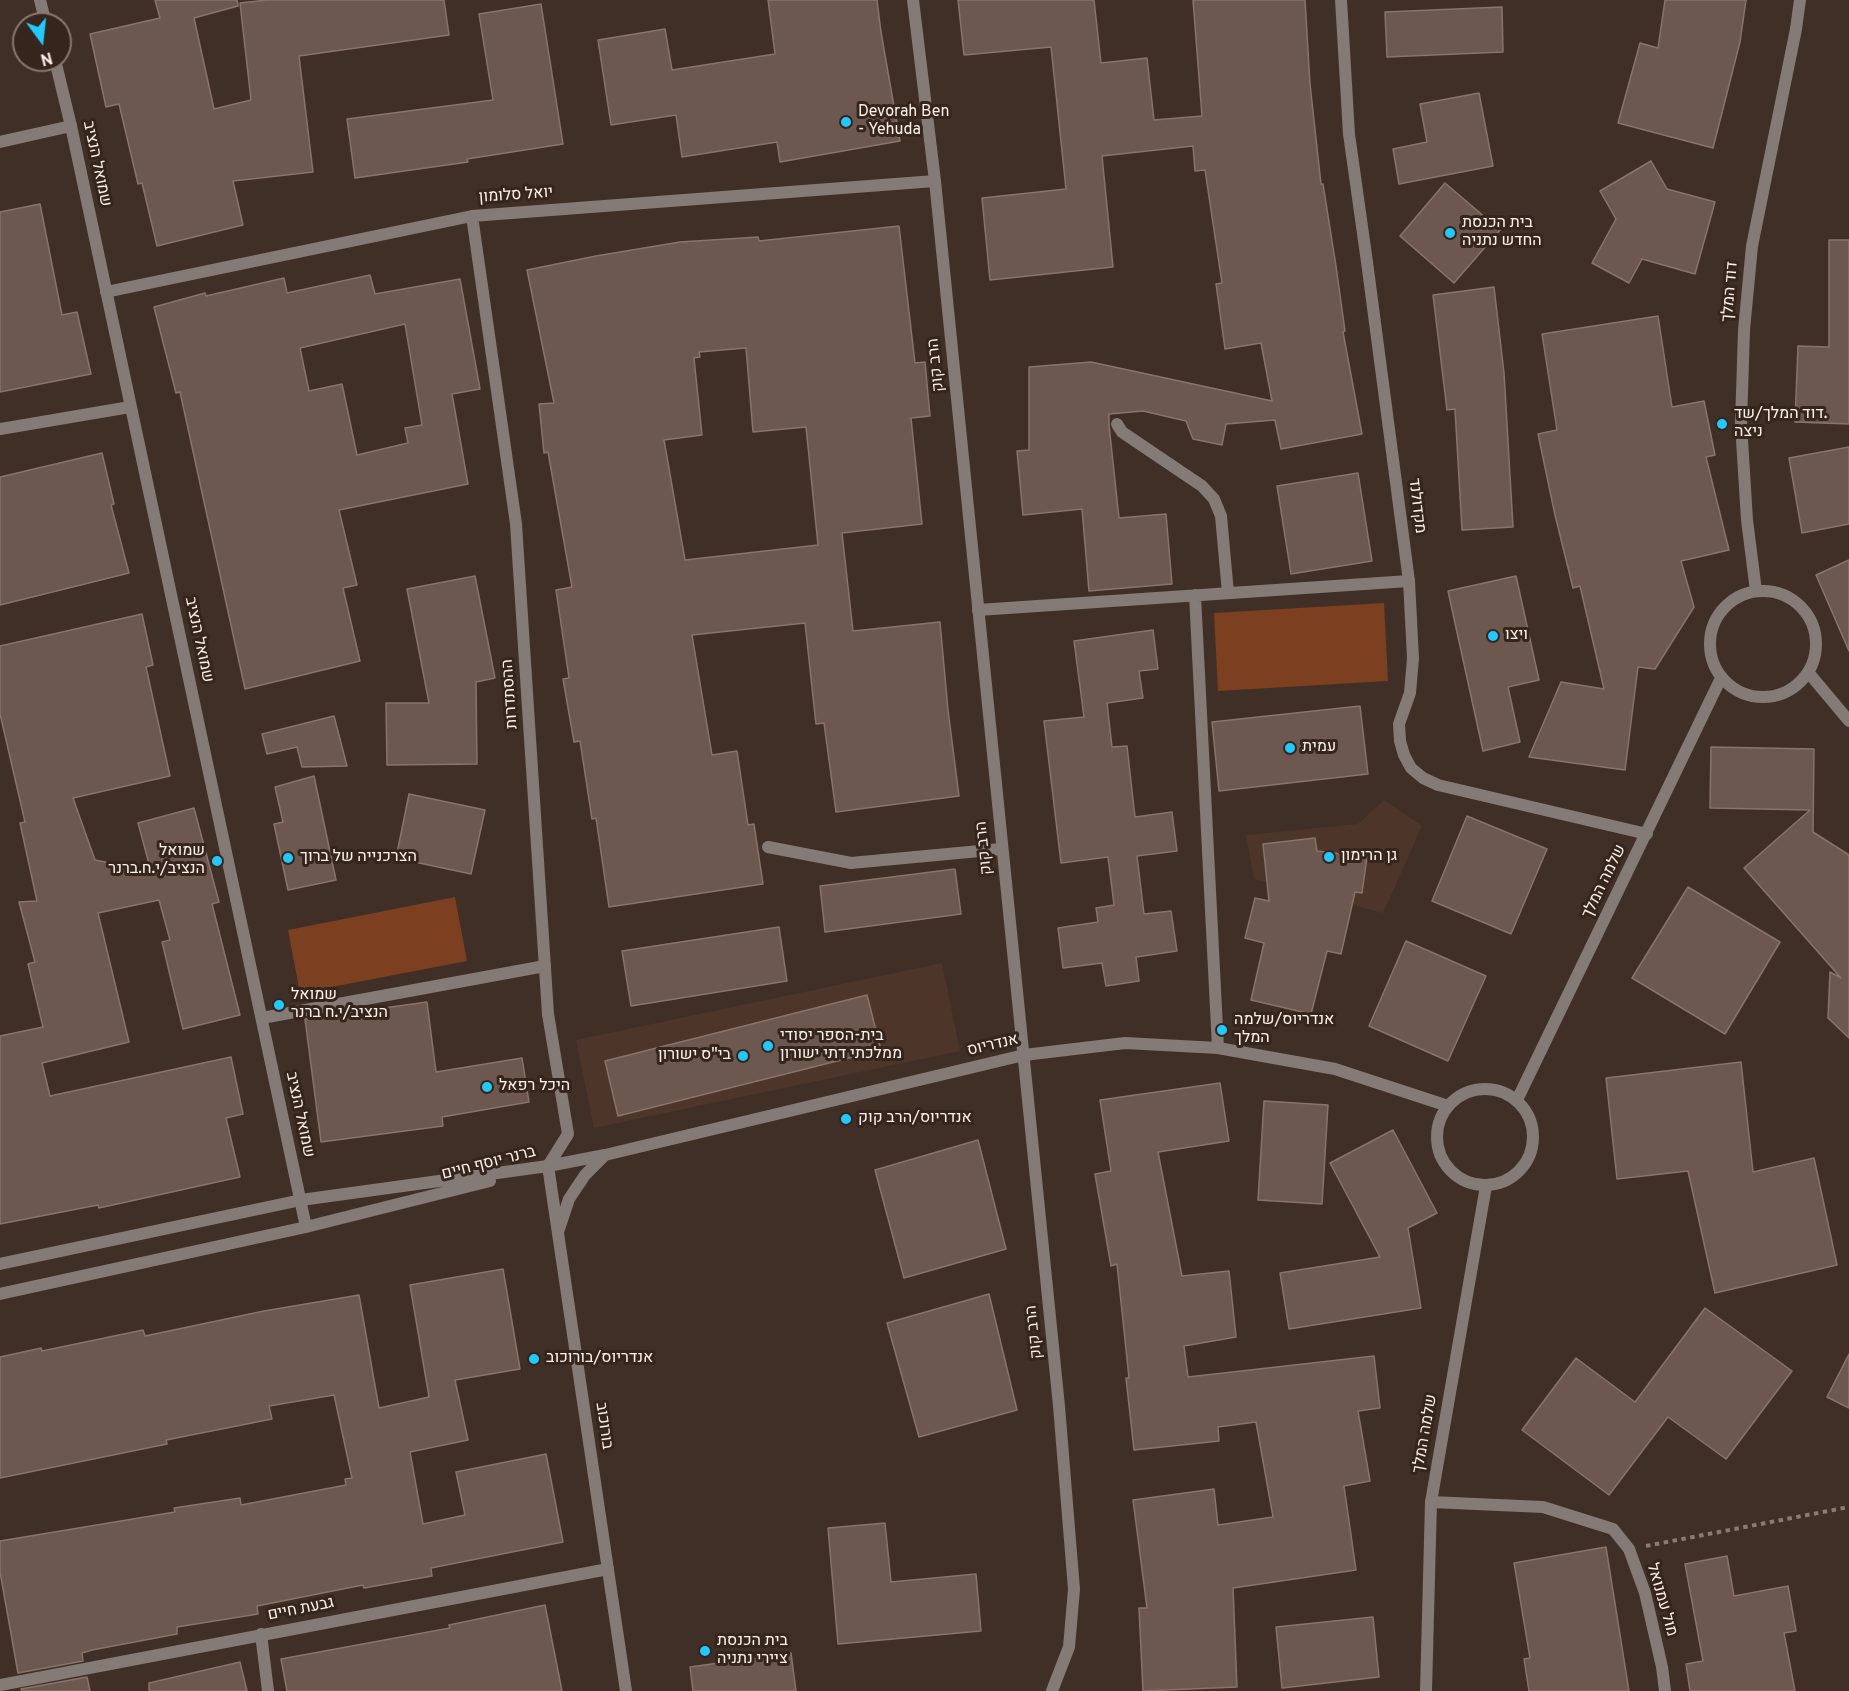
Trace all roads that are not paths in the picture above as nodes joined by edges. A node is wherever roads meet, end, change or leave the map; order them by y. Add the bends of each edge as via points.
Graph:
1 (913, 0) edge
2 (1341, 0) edge
3 (1800, 0) edge
4 (58, 72) edge
5 (71, 126) junction
6 (0, 142) edge
7 (935, 181) junction
8 (472, 216) junction
9 (106, 292) junction
10 (130, 407) junction
11 (1117, 424) dead end
12 (0, 429) edge
13 (1409, 581) junction
14 (1756, 591) junction
15 (1228, 593) junction
16 (1195, 595) junction
17 (978, 610) junction
18 (1808, 672) junction
19 (1722, 678) junction
20 (1849, 721) edge
21 (1647, 834) junction
22 (768, 848) dead end
23 (1001, 849) junction
24 (545, 966) junction
25 (262, 1018) junction
26 (1218, 1048) junction
27 (1024, 1055) junction
28 (1517, 1100) junction
29 (1448, 1106) junction
30 (604, 1155) junction
31 (548, 1166) junction
32 (1486, 1186) junction
33 (301, 1200) junction
34 (306, 1227) junction
35 (558, 1233) junction
36 (0, 1263) edge
37 (0, 1294) edge
38 (1431, 1502) junction
39 (608, 1569) junction
40 (261, 1634) junction
41 (0, 1685) edge
42 (268, 1691) edge
43 (626, 1691) edge
44 (1052, 1691) edge
45 (1426, 1691) edge
46 (1665, 1691) edge

1 - 7 street, הרב קוק
2 - 13 street, מקדולנד via 1349,134
3 - 14 street, דוד המלך via 1752,246 1744,330 1741,424
4 - 5 street, שמואל הנציב
5 - 6 street
5 - 9 street, שמואל הנציב
7 - 8 street, יואל סלומון
7 - 17 street, הרב קוק
8 - 9 street, יואל סלומון
8 - 24 street, ההסתדרות via 516,524
9 - 10 street, שמואל הנציב
10 - 12 street
10 - 25 street, שמואל הנציב
11 - 15 street via 1122,432 1202,486 1214,499 1221,516
13 - 15 street
13 - 21 street, מקדולנד via 1413,658 1410,693 1399,724 1400,741 1411,768 1438,785
14 - 18 street via 1786,596 1811,621 1816,638 1815,656
14 - 19 street via 1734,600 1712,628 1713,664
15 - 16 street
16 - 17 street
16 - 26 street
17 - 23 street, הרב קוק
18 - 19 street via 1783,694 1766,697 1749,696
18 - 20 street
19 - 21 street, שלמה המלך
21 - 28 street, שלמה המלך
22 - 23 street via 851,863
23 - 27 street, הרב קוק
24 - 25 street
24 - 31 street, ההסתדרות via 548,1014 568,1134
25 - 33 street, שמואל הנציב
26 - 27 street, אנדריוס via 1125,1043
26 - 29 street, אנדריוס via 1335,1069
27 - 30 street, אנדריוס
27 - 44 street, הרב קוק via 1074,1588 1069,1647
28 - 29 street via 1502,1091 1473,1089
28 - 32 street via 1529,1115 1534,1131 1532,1150 1517,1174
29 - 32 street via 1439,1120 1436,1137 1444,1163 1466,1182
30 - 31 street, אנדריוס
30 - 35 street via 569,1199
31 - 33 street, ברנר יוסף חיים
31 - 34 street, ברנר יוסף חיים
31 - 35 street, בורוכוב
32 - 38 street, שלמה המלך
33 - 34 street, שמואל הנציב
33 - 36 street, ברנר יוסף חיים
34 - 37 street, ברנר יוסף חיים
35 - 39 street, בורוכוב
38 - 45 street, שלמה המלך
38 - 46 street, מול עמנואל via 1543,1507 1613,1529 1629,1549 1645,1593
39 - 40 street, גבעת חיים
39 - 43 street, בורוכוב
40 - 41 street, גבעת חיים
40 - 42 street

